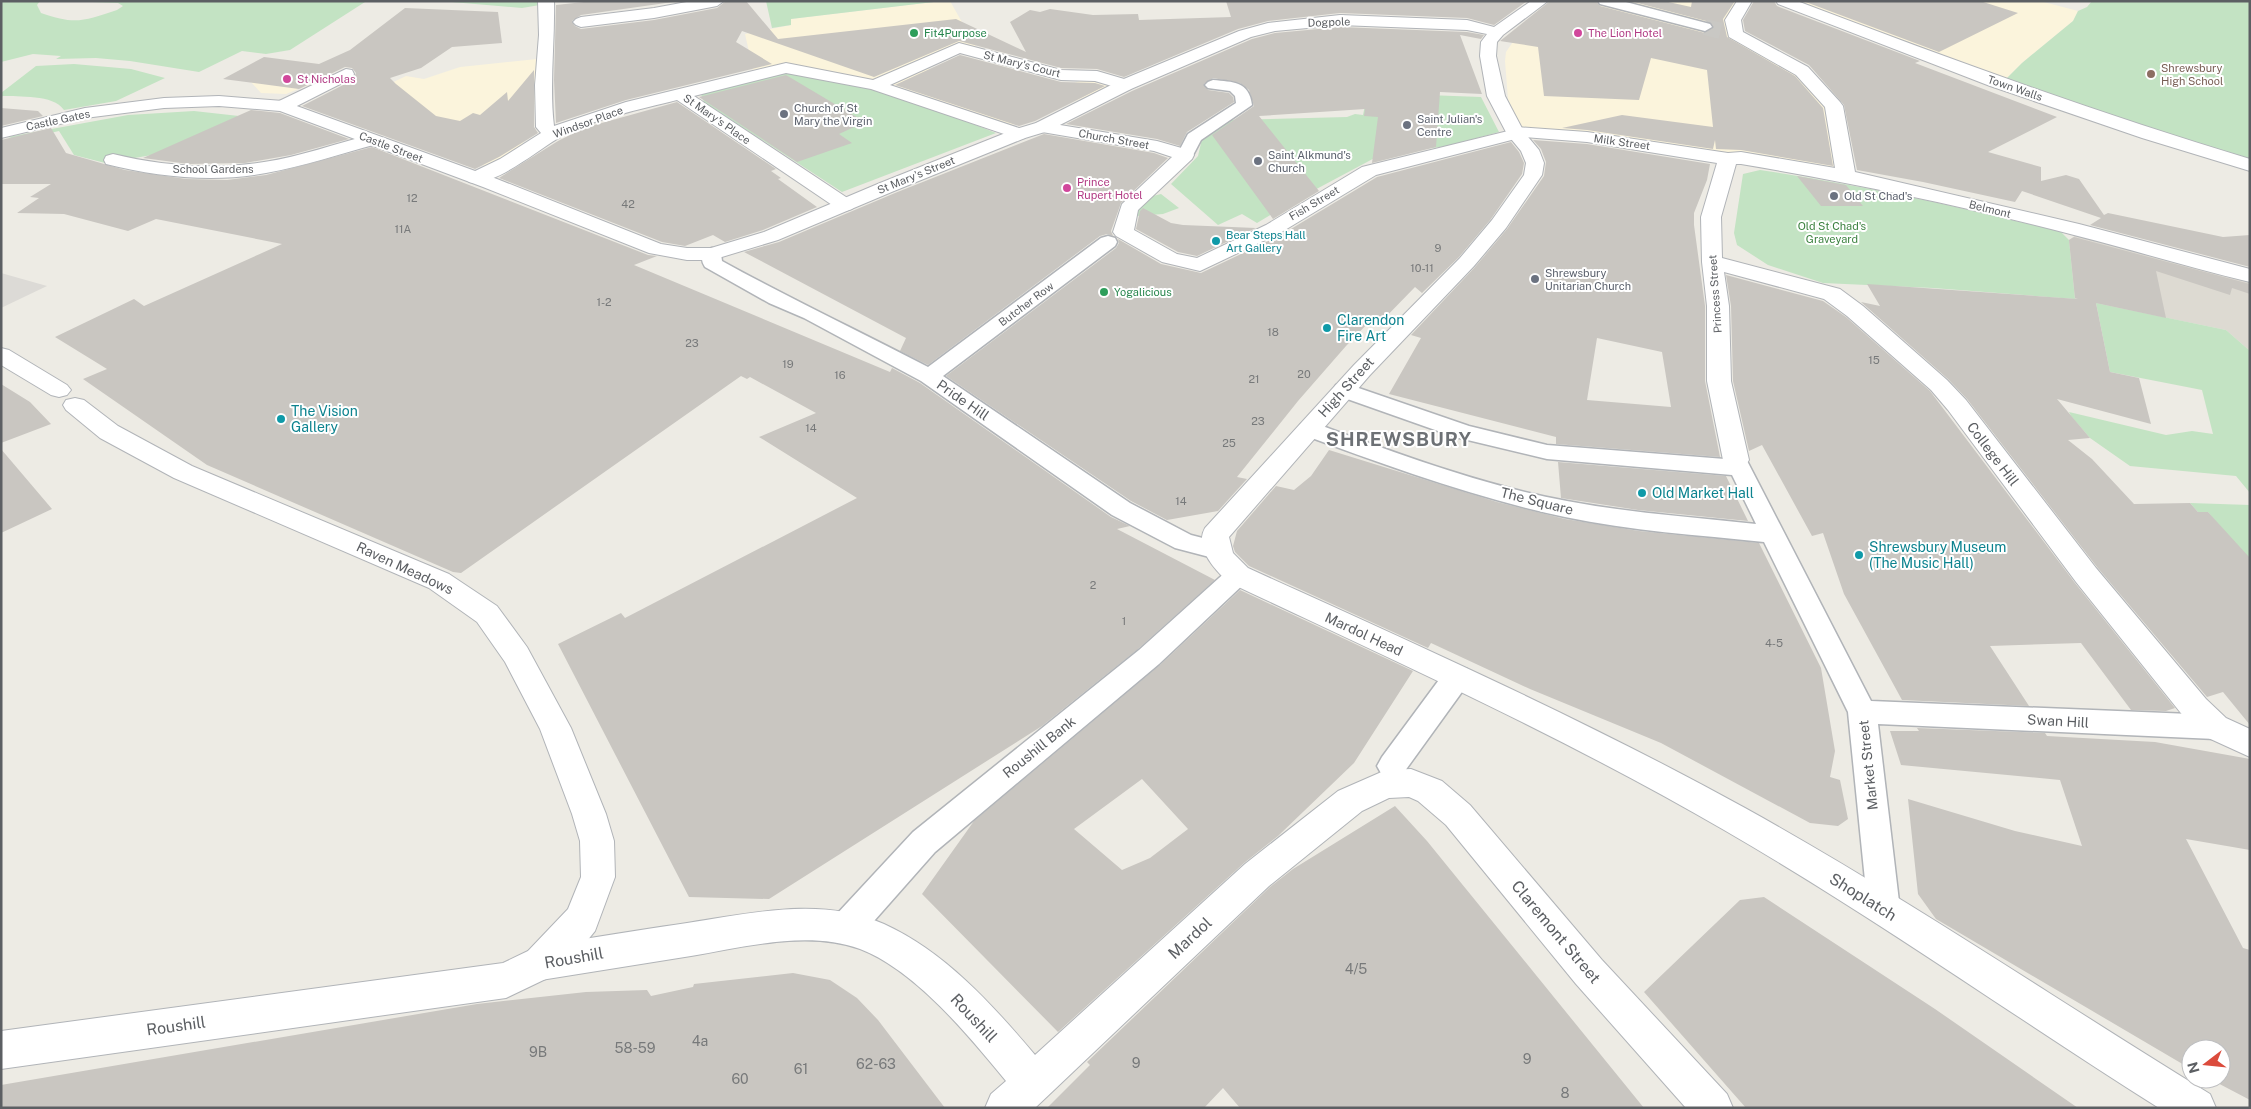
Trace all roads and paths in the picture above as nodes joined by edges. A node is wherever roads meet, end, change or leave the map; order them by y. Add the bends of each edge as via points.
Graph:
1 (546, 1) edge
2 (717, 1) edge
3 (1541, 1) edge
4 (1605, 1) edge
5 (1745, 1) edge
6 (1784, 1) edge
7 (610, 7) dead end
8 (581, 22) junction
9 (1705, 27) tunnel mouth
10 (1496, 32) junction
11 (547, 35) junction
12 (1169, 68) joint
13 (346, 74) dead end
14 (1125, 85) junction
15 (1213, 85) dead end
16 (875, 86) junction
17 (680, 94) junction
18 (283, 106) junction
19 (116, 108) joint
20 (1042, 127) junction
21 (1, 133) edge
22 (1516, 133) junction
23 (552, 134) junction
24 (1019, 134) junction
25 (371, 140) junction
26 (1185, 155) junction
27 (1728, 159) junction
28 (113, 160) dead end
29 (2250, 165) edge
30 (1846, 176) junction
31 (476, 178) junction
32 (846, 205) junction
33 (1115, 237) junction
34 (656, 249) joint
35 (712, 254) junction
36 (1712, 262) junction
37 (2250, 276) edge
38 (1, 354) edge
39 (929, 376) junction
40 (1344, 390) junction
41 (1309, 429) junction
42 (1738, 464) junction
43 (1777, 541) junction
44 (1217, 550) junction
45 (1238, 575) junction
46 (1457, 677) junction
47 (1520, 706) joint
48 (1862, 712) junction
49 (2215, 727) junction
50 (2250, 744) edge
51 (1389, 775) junction
52 (1884, 910) junction
53 (847, 927) junction
54 (541, 963) junction
55 (1, 1050) edge
56 (1019, 1095) edge
57 (1712, 1108) edge
58 (2196, 1108) edge

1 - 11 street
2 - 8 street
3 - 10 street
4 - 9 street
5 - 30 street via 1728,32 1802,71 1830,100 1834,106
6 - 29 street, Town Walls via 1988,80
7 - 8 street
8 - 11 street
10 - 12 street, Dogpole via 1458,24 1340,20 1274,26 1245,34
10 - 22 street via 1489,42 1496,96
11 - 23 street via 543,85 545,127
12 - 14 street, St Mary's Street
13 - 18 street
14 - 16 street, St Mary's Court via 1096,76 1061,75 959,48
14 - 20 street, St Mary's Street
15 - 26 street via 1234,87 1243,96 1244,105 1194,137
16 - 17 street, St Mary's Place via 786,68
16 - 24 street, St Mary's Place
17 - 23 street, Windsor Place via 632,106
17 - 32 street, St Mary's Place
18 - 19 street, Castle Street via 219,101
18 - 25 street, Castle Street
19 - 21 street, Castle Gates
20 - 24 street, St Mary's Street
20 - 26 street, Church Street via 1157,146
22 - 27 street, Milk Street via 1587,137
22 - 33 street, Fish Street via 1369,171 1273,229 1200,265 1188,265
22 - 40 street, High Street via 1530,150 1535,163 1533,175 1519,198 1468,262
23 - 31 street, Windsor Place via 507,163
24 - 32 street, St Mary's Street
25 - 28 street, School Gardens via 266,168 246,170 165,169
25 - 31 street, Castle Street
26 - 33 street via 1130,208
27 - 30 street, Belmont via 1741,158
27 - 36 street, Princess Street via 1711,218
30 - 37 street, Belmont via 2071,228
31 - 34 street, Castle Street
32 - 35 street, St Mary's Street via 771,236
33 - 39 street, Butcher Row
34 - 35 street, St Mary's Street
35 - 39 street, Pride Hill via 712,263 776,299
36 - 42 street, Princess Street via 1718,306 1719,381
36 - 49 street, College Hill via 1832,294 1939,385 2128,627 2195,708
38 - 54 street, Raven Meadows via 67,398 110,432 183,472 439,581 487,614 516,655 555,728 598,841 598,877 586,911 570,935
39 - 44 street, Pride Hill via 1121,509 1184,542
40 - 41 street, High Street
40 - 42 street via 1463,432 1547,452
41 - 43 street, The Square via 1422,470 1527,500 1604,516
41 - 44 street, High Street via 1215,535
42 - 43 street
43 - 48 street, Market Street
44 - 45 street, Mardol Head
45 - 46 street, Mardol Head
45 - 53 street, Roushill Bank via 1148,657 924,842
46 - 47 street, Mardol Head
46 - 51 street, Mardol via 1442,694
47 - 52 street, Shoplatch via 1736,819
48 - 49 street, Swan Hill
48 - 52 street, Market Street
49 - 50 street, Swan Hill
51 - 56 street, Mardol via 1350,801 1256,875
51 - 57 street, Claremont Street via 1430,791 1458,815 1589,972
52 - 58 street, Shoplatch
53 - 54 street, Roushill via 759,929
53 - 56 street, Roushill via 907,955 964,1004
54 - 55 street, Roushill via 506,980 467,987

